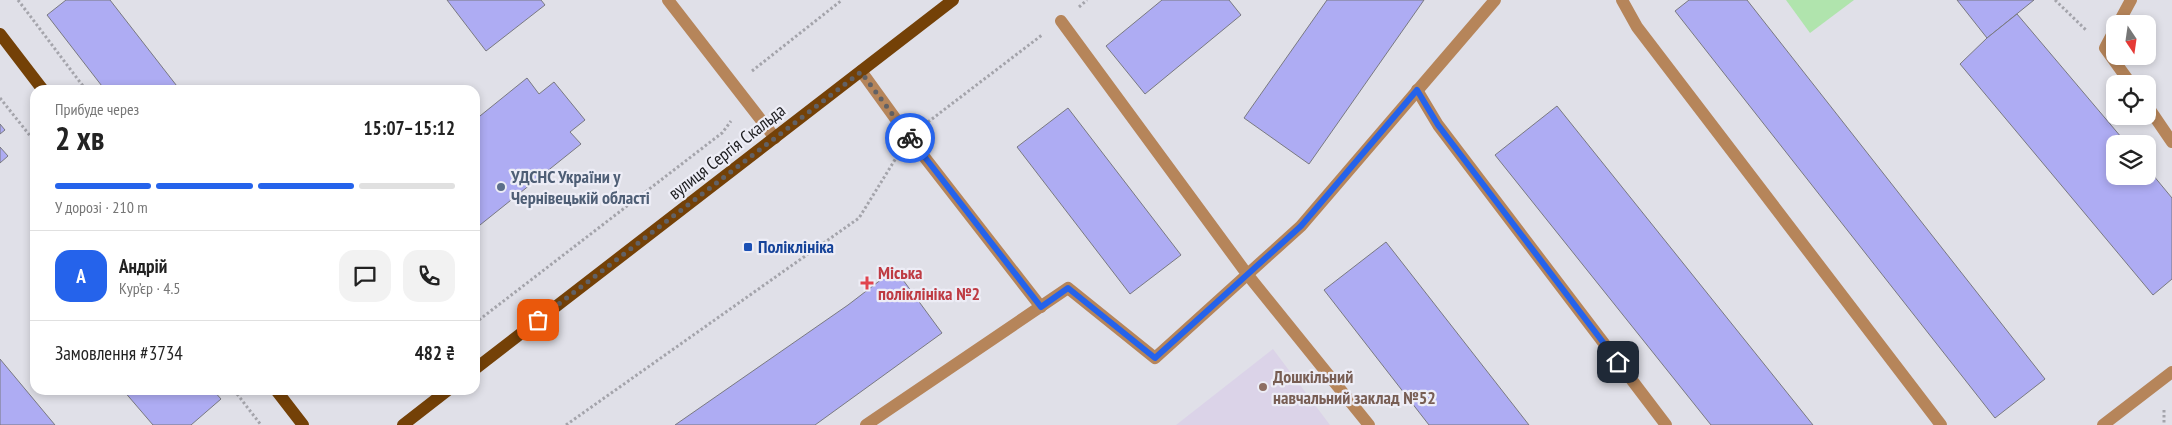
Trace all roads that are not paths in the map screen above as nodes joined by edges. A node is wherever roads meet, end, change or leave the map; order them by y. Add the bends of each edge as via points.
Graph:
1 (668, 0) edge
2 (953, 0) edge
3 (1495, 0) edge
4 (1622, 0) edge
5 (2131, 0) edge
6 (2123, 15) edge
7 (1061, 21) road end
8 (0, 34) edge
9 (861, 72) junction
10 (39, 85) edge
11 (1417, 90) junction
12 (2156, 119) edge
13 (775, 138) junction
14 (2172, 142) edge
15 (1247, 274) junction
16 (1041, 307) junction
17 (480, 365) edge
18 (2172, 372) edge
19 (280, 395) edge
20 (442, 395) edge
21 (303, 425) edge
22 (403, 425) edge
23 (866, 425) edge
24 (1369, 425) edge
25 (1666, 425) edge
26 (1941, 425) edge
27 (2104, 425) edge

1 - 13 street
2 - 9 main road, вулиця Сергія Скальда
3 - 11 street
4 - 26 street via 1637,27
5 - 6 street
7 - 15 street
8 - 10 main road
9 - 13 main road, вулиця Сергія Скальда
9 - 16 street
11 - 15 street via 1301,226
11 - 25 street via 1438,125
12 - 14 street
13 - 17 main road, вулиця Сергія Скальда
15 - 16 street via 1155,358 1068,288
15 - 24 street
16 - 23 street
18 - 27 street
19 - 21 main road
20 - 22 main road

